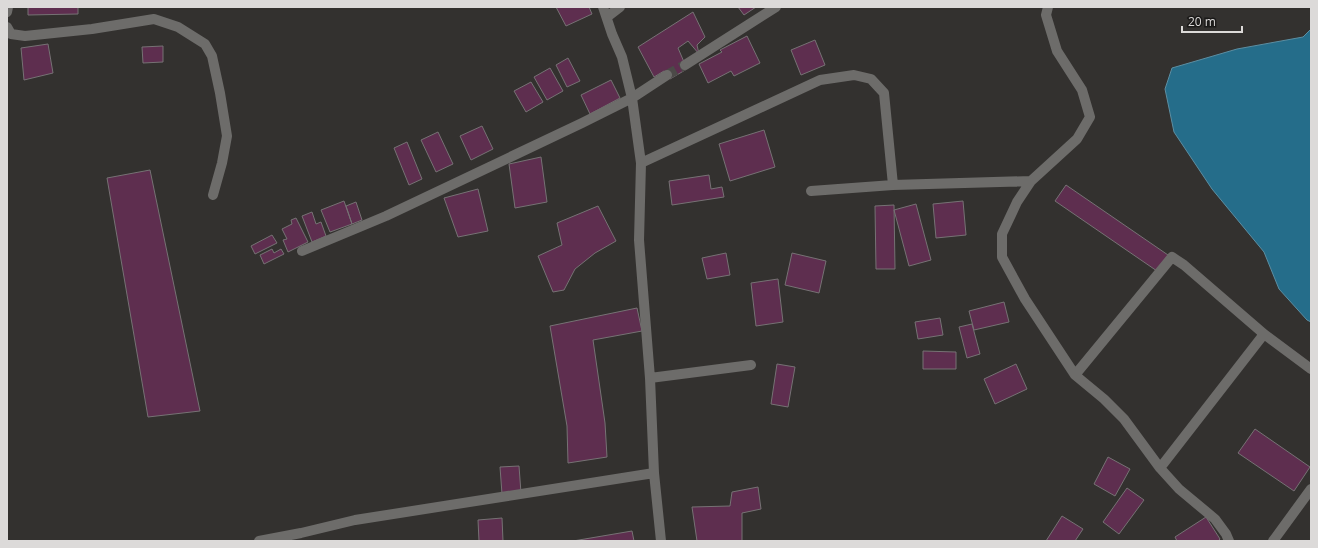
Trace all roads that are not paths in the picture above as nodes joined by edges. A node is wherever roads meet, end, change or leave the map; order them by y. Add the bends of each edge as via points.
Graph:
1 (8, 7) edge
2 (603, 7) edge
3 (620, 7) edge
4 (776, 7) edge
5 (1048, 7) edge
6 (7, 12) edge
7 (607, 17) junction
8 (7, 27) edge
9 (685, 65) tunnel mouth
10 (667, 75) tunnel mouth
11 (632, 98) junction
12 (641, 163) junction
13 (1031, 181) junction
14 (893, 185) junction
15 (811, 191) dead end
16 (213, 195) dead end
17 (302, 251) dead end
18 (1264, 334) junction
19 (751, 365) dead end
20 (1311, 369) edge
21 (1075, 375) junction
22 (650, 378) junction
23 (1160, 468) junction
24 (654, 473) junction
25 (1311, 488) edge
26 (259, 541) edge
27 (661, 541) edge
28 (1229, 541) edge
29 (1273, 541) edge

1 - 6 street
2 - 7 street
3 - 7 street
4 - 9 street
5 - 13 street via 1046,15 1057,51 1082,90 1090,117 1077,140
7 - 11 street via 622,57
8 - 16 street via 11,34 25,36 154,19 178,27 205,44 212,56 227,136
10 - 11 street
11 - 12 street
11 - 17 street via 386,216
12 - 14 street via 820,80 854,75 871,79 884,93
12 - 22 street via 640,240
13 - 14 street
13 - 21 street via 1016,202 1002,234 1002,257 1025,299
14 - 15 street
18 - 20 street
18 - 21 street via 1172,257
18 - 23 street
19 - 22 street
21 - 23 street via 1124,419
22 - 24 street
23 - 28 street via 1178,488 1215,519
24 - 26 street via 355,520
24 - 27 street
25 - 29 street

